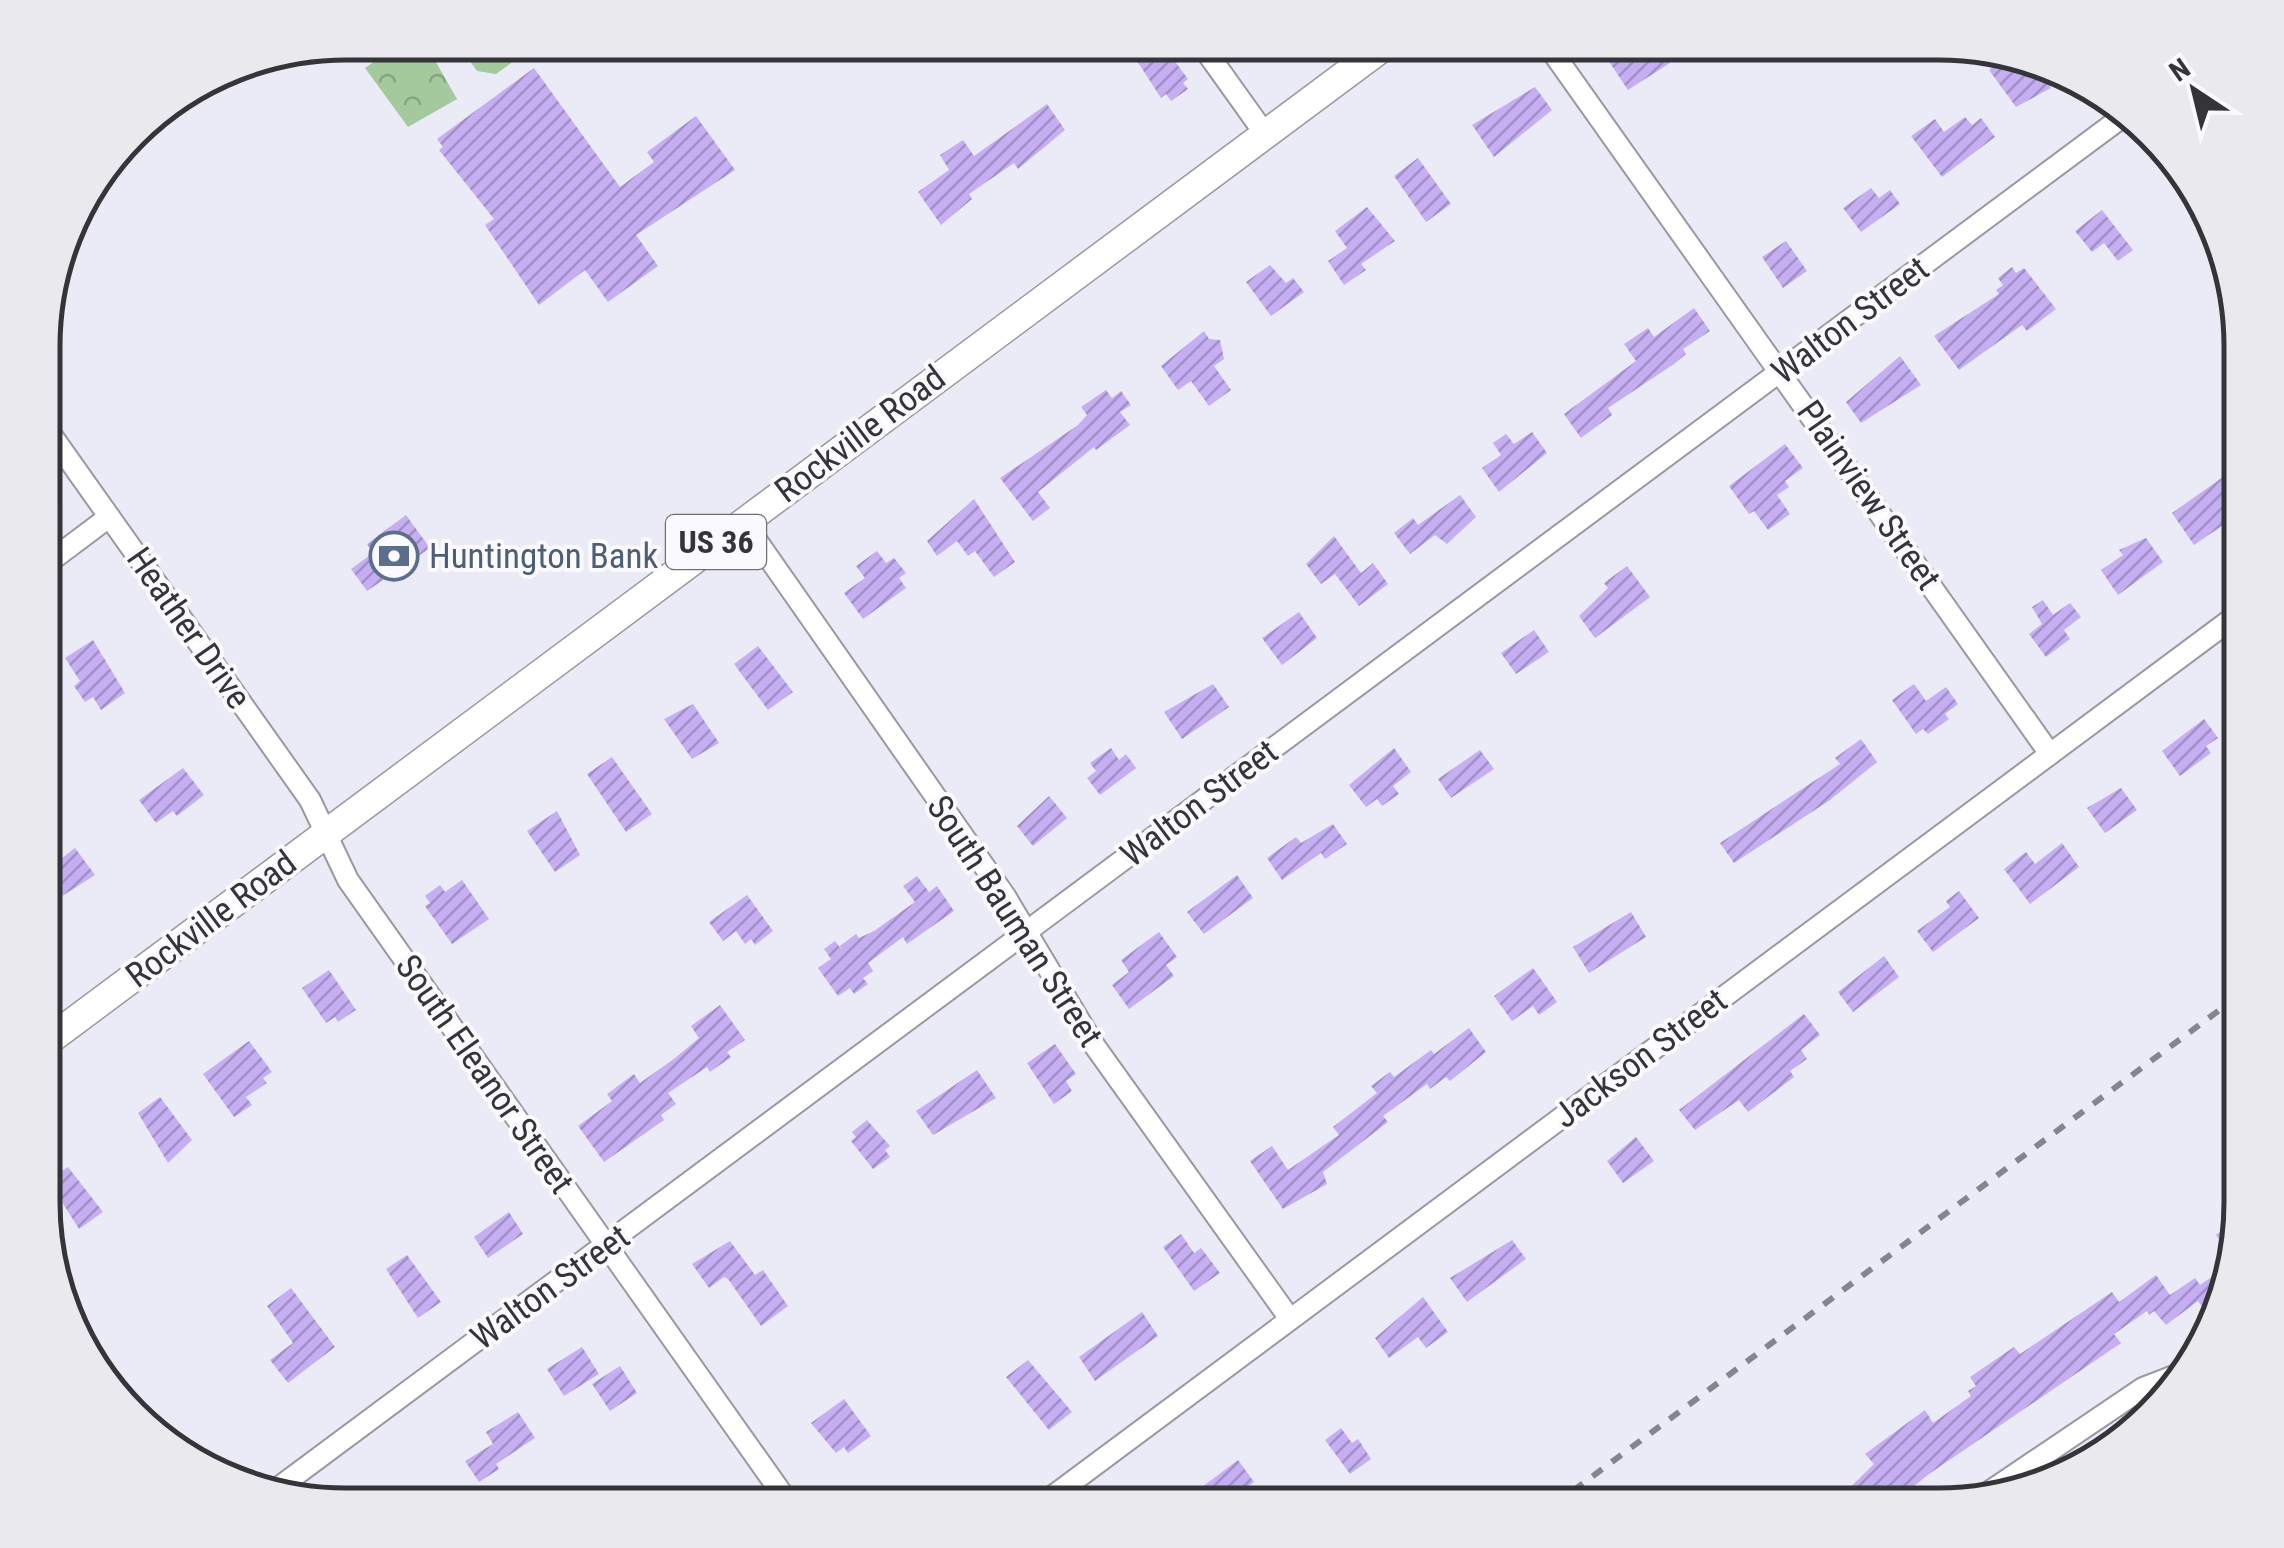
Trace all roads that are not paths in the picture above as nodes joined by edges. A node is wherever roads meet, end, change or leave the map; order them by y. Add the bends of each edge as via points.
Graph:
1 (1213, 61) edge
2 (1364, 61) edge
3 (1559, 61) edge
4 (2116, 122) edge
5 (1265, 134) junction
6 (1781, 370) junction
7 (60, 447) edge
8 (109, 516) junction
9 (743, 521) junction
10 (60, 553) edge
11 (2223, 625) edge
12 (2050, 754) junction
13 (324, 835) junction
14 (1024, 932) junction
15 (61, 1030) edge
16 (606, 1246) junction
17 (1290, 1319) junction
18 (2160, 1382) edge
19 (2010, 1478) edge
20 (287, 1481) edge
21 (777, 1487) edge
22 (1064, 1487) edge

1 - 5 street
2 - 5 main road, Rockville Road / US 36
3 - 6 street, Plainview Street
4 - 6 street, Walton Street
5 - 9 main road, Rockville Road / US 36
6 - 12 street, Plainview Street
6 - 14 street, Walton Street
7 - 8 street, Heather Drive
8 - 10 street
8 - 13 street, Heather Drive via 303,789
9 - 13 main road, Rockville Road / US 36
9 - 14 street, South Bauman Street
11 - 12 street, Jackson Street
12 - 17 street, Jackson Street
13 - 15 main road, Rockville Road / US 36
13 - 16 street, South Eleanor Street via 348,880
14 - 16 street, Walton Street
14 - 17 street, South Bauman Street via 1094,1045
16 - 20 street, Walton Street
16 - 21 street, South Eleanor Street
17 - 22 street, Jackson Street
18 - 19 street

